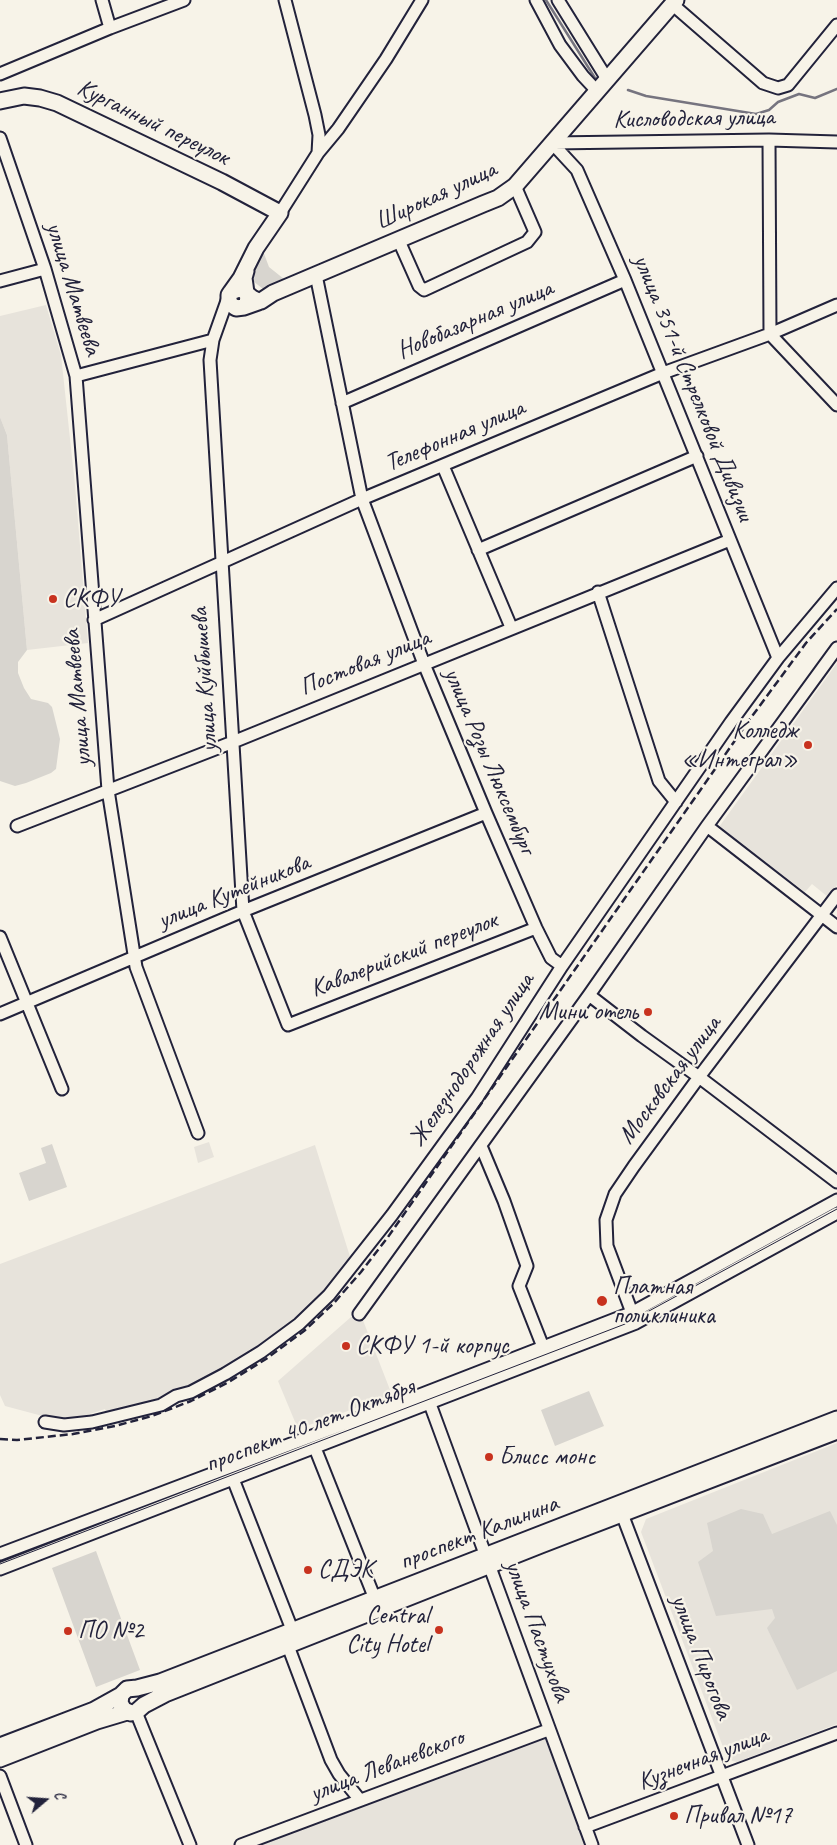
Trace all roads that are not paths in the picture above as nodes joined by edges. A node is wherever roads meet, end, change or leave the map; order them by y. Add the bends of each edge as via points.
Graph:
1 (102, 0) edge
2 (184, 0) edge
3 (284, 0) edge
4 (422, 0) edge
5 (536, 0) edge
6 (558, 0) edge
7 (674, 2) edge
8 (837, 25) edge
9 (110, 28) junction
10 (0, 74) edge
11 (607, 79) junction
12 (597, 91) junction
13 (0, 101) edge
14 (0, 138) edge
15 (769, 140) junction
16 (837, 142) edge
17 (552, 143) junction
18 (318, 153) junction
19 (515, 186) junction
20 (280, 213) junction
21 (399, 240) junction
22 (45, 269) junction
23 (316, 275) junction
24 (625, 280) junction
25 (0, 281) edge
26 (238, 299) junction
27 (837, 304) edge
28 (219, 324) junction
29 (770, 334) junction
30 (213, 340) junction
31 (662, 373) junction
32 (76, 376) junction
33 (342, 403) junction
34 (837, 405) edge
35 (697, 456) junction
36 (443, 466) junction
37 (362, 499) junction
38 (730, 540) junction
39 (478, 550) junction
40 (221, 564) junction
41 (837, 588) edge
42 (598, 592) junction
43 (94, 620) junction
44 (511, 627) junction
45 (837, 648) edge
46 (778, 658) junction
47 (424, 664) junction
48 (233, 742) junction
49 (108, 790) junction
50 (676, 802) junction
51 (486, 813) junction
52 (17, 826) dead end
53 (707, 826) junction
54 (837, 895) edge
55 (243, 912) junction
56 (821, 915) junction
57 (837, 927) edge
58 (536, 928) junction
59 (0, 937) edge
60 (134, 957) junction
61 (562, 966) junction
62 (589, 995) junction
63 (26, 1004) junction
64 (0, 1014) edge
65 (288, 1024) joint
66 (699, 1076) junction
67 (62, 1089) dead end
68 (198, 1133) dead end
69 (481, 1146) junction
70 (837, 1182) edge
71 (837, 1200) edge
72 (837, 1214) edge
73 (359, 1314) dead end
74 (634, 1318) junction
75 (542, 1347) junction
76 (430, 1404) junction
77 (837, 1419) edge
78 (45, 1422) dead end
79 (837, 1431) edge
80 (315, 1448) junction
81 (234, 1479) junction
82 (622, 1514) junction
83 (0, 1554) edge
84 (488, 1561) junction
85 (0, 1569) edge
86 (375, 1599) junction
87 (290, 1639) junction
88 (137, 1688) junction
89 (121, 1695) junction
90 (136, 1710) junction
91 (548, 1730) junction
92 (837, 1733) edge
93 (0, 1746) edge
94 (0, 1760) edge
95 (0, 1776) edge
96 (722, 1777) junction
97 (360, 1800) junction
98 (585, 1827) junction
99 (26, 1845) edge
100 (190, 1845) edge
101 (241, 1845) edge
102 (592, 1845) edge
103 (748, 1845) edge

1 - 9 street
2 - 9 street
3 - 18 street via 315,115
4 - 18 street via 386,59
5 - 12 street, Кисловодская улица via 560,45
6 - 11 street, Кисловодская улица
7 - 8 street via 763,83 778,88 788,85
7 - 11 main road, Широкая улица
9 - 10 street
11 - 12 main road, Широкая улица
12 - 17 main road, Широкая улица
13 - 20 main road, Курганный переулок via 24,96 57,103
14 - 22 street, улица Матвеева
15 - 16 street, Кисловодская улица
15 - 17 street, Кисловодская улица
15 - 29 street
17 - 19 main road, Широкая улица
17 - 24 street, улица 351-й Стрелковой Дивизии via 578,170
18 - 20 street
19 - 21 main road, Широкая улица via 498,198
19 - 21 street via 536,232 527,242 424,290 419,286
20 - 26 main road, улица Куйбышева via 256,248
21 - 23 main road, Широкая улица
22 - 25 street
22 - 32 street, улица Матвеева
23 - 26 main road, Широкая улица via 261,301
23 - 33 street, улица Розы Люксембург
24 - 31 street, улица 351-й Стрелковой Дивизии
24 - 33 street, Новобазарная улица
26 - 28 street, улица Куйбышева
26 - 28 street
27 - 29 street, Телефонная улица
28 - 30 street, улица Куйбышева
29 - 31 street, Телефонная улица
29 - 34 street
30 - 32 street
30 - 40 street, улица Куйбышева via 210,360
31 - 35 street, улица 351-й Стрелковой Дивизии
31 - 36 street, Телефонная улица
32 - 43 street, улица Матвеева
33 - 37 street, улица Розы Люксембург
35 - 38 street, улица 351-й Стрелковой Дивизии
35 - 39 street
36 - 37 street, Телефонная улица
36 - 39 street
37 - 40 street, Телефонная улица
37 - 47 street, улица Розы Люксембург
38 - 42 street, Постовая улица
38 - 46 street, улица 351-й Стрелковой Дивизии
39 - 44 street
40 - 43 street, Телефонная улица
40 - 48 street, улица Куйбышева
41 - 46 street, Железнодорожная улица
42 - 44 street, Постовая улица
42 - 50 street via 659,781
43 - 49 street, улица Матвеева
44 - 47 street, Постовая улица
45 - 53 street
46 - 50 street, Железнодорожная улица
47 - 48 street, Постовая улица
47 - 51 street, улица Розы Люксембург
48 - 49 street, Постовая улица
48 - 55 street, улица Куйбышева
49 - 52 street, Постовая улица
49 - 60 street, улица Матвеева
50 - 61 street, Железнодорожная улица
51 - 55 street, улица Кутейникова
51 - 58 street, улица Розы Люксембург
53 - 56 street
53 - 62 street
54 - 56 street, Московская улица
55 - 60 street, улица Кутейникова
55 - 65 street, улица Куйбышева
56 - 57 street
56 - 66 street, Московская улица
58 - 61 street, улица Розы Люксембург via 551,958
58 - 65 street, Кавалерийский переулок
59 - 63 street
60 - 63 street, улица Кутейникова
60 - 68 street, улица Матвеева
61 - 78 street, Железнодорожная улица via 434,1158 330,1295 299,1324 262,1352 161,1405 92,1422 64,1426
62 - 66 street
62 - 69 street
63 - 64 street, улица Кутейникова
63 - 67 street
66 - 70 street
66 - 74 street, Московская улица via 615,1194 606,1220 607,1246
69 - 73 street
69 - 75 street via 527,1266 519,1286
71 - 74 street, проспект 40 лет Октября
72 - 74 street, проспект 40 лет Октября
74 - 75 street, проспект 40 лет Октября
74 - 76 street, проспект 40 лет Октября
75 - 83 street, проспект 40 лет Октября
76 - 80 street, проспект 40 лет Октября
76 - 84 street, улица Пастухова
77 - 84 main road, проспект Калинина
79 - 82 main road, проспект Калинина
80 - 81 street, проспект 40 лет Октября
80 - 86 street
81 - 85 street, проспект 40 лет Октября
81 - 87 street
82 - 84 main road, проспект Калинина
82 - 96 street, улица Пирогова
84 - 86 main road, проспект Калинина
84 - 87 main road, проспект Калинина
84 - 91 street, улица Пастухова
86 - 87 main road, проспект Калинина
87 - 88 main road, проспект Калинина
87 - 90 main road, проспект Калинина
87 - 97 street via 332,1760
88 - 89 main road, проспект Калинина via 127,1689
88 - 90 main road via 145,1697
89 - 90 main road via 121,1706
89 - 93 main road, проспект Калинина via 94,1710
90 - 94 main road, проспект Калинина via 98,1721
90 - 100 street
91 - 97 street, улица Леваневского
91 - 98 street, улица Пастухова
92 - 96 street, Кузнечная улица
95 - 99 street
96 - 98 street, Кузнечная улица
96 - 103 street, улица Пирогова
97 - 101 street, улица Леваневского
98 - 102 street, улица Пастухова

